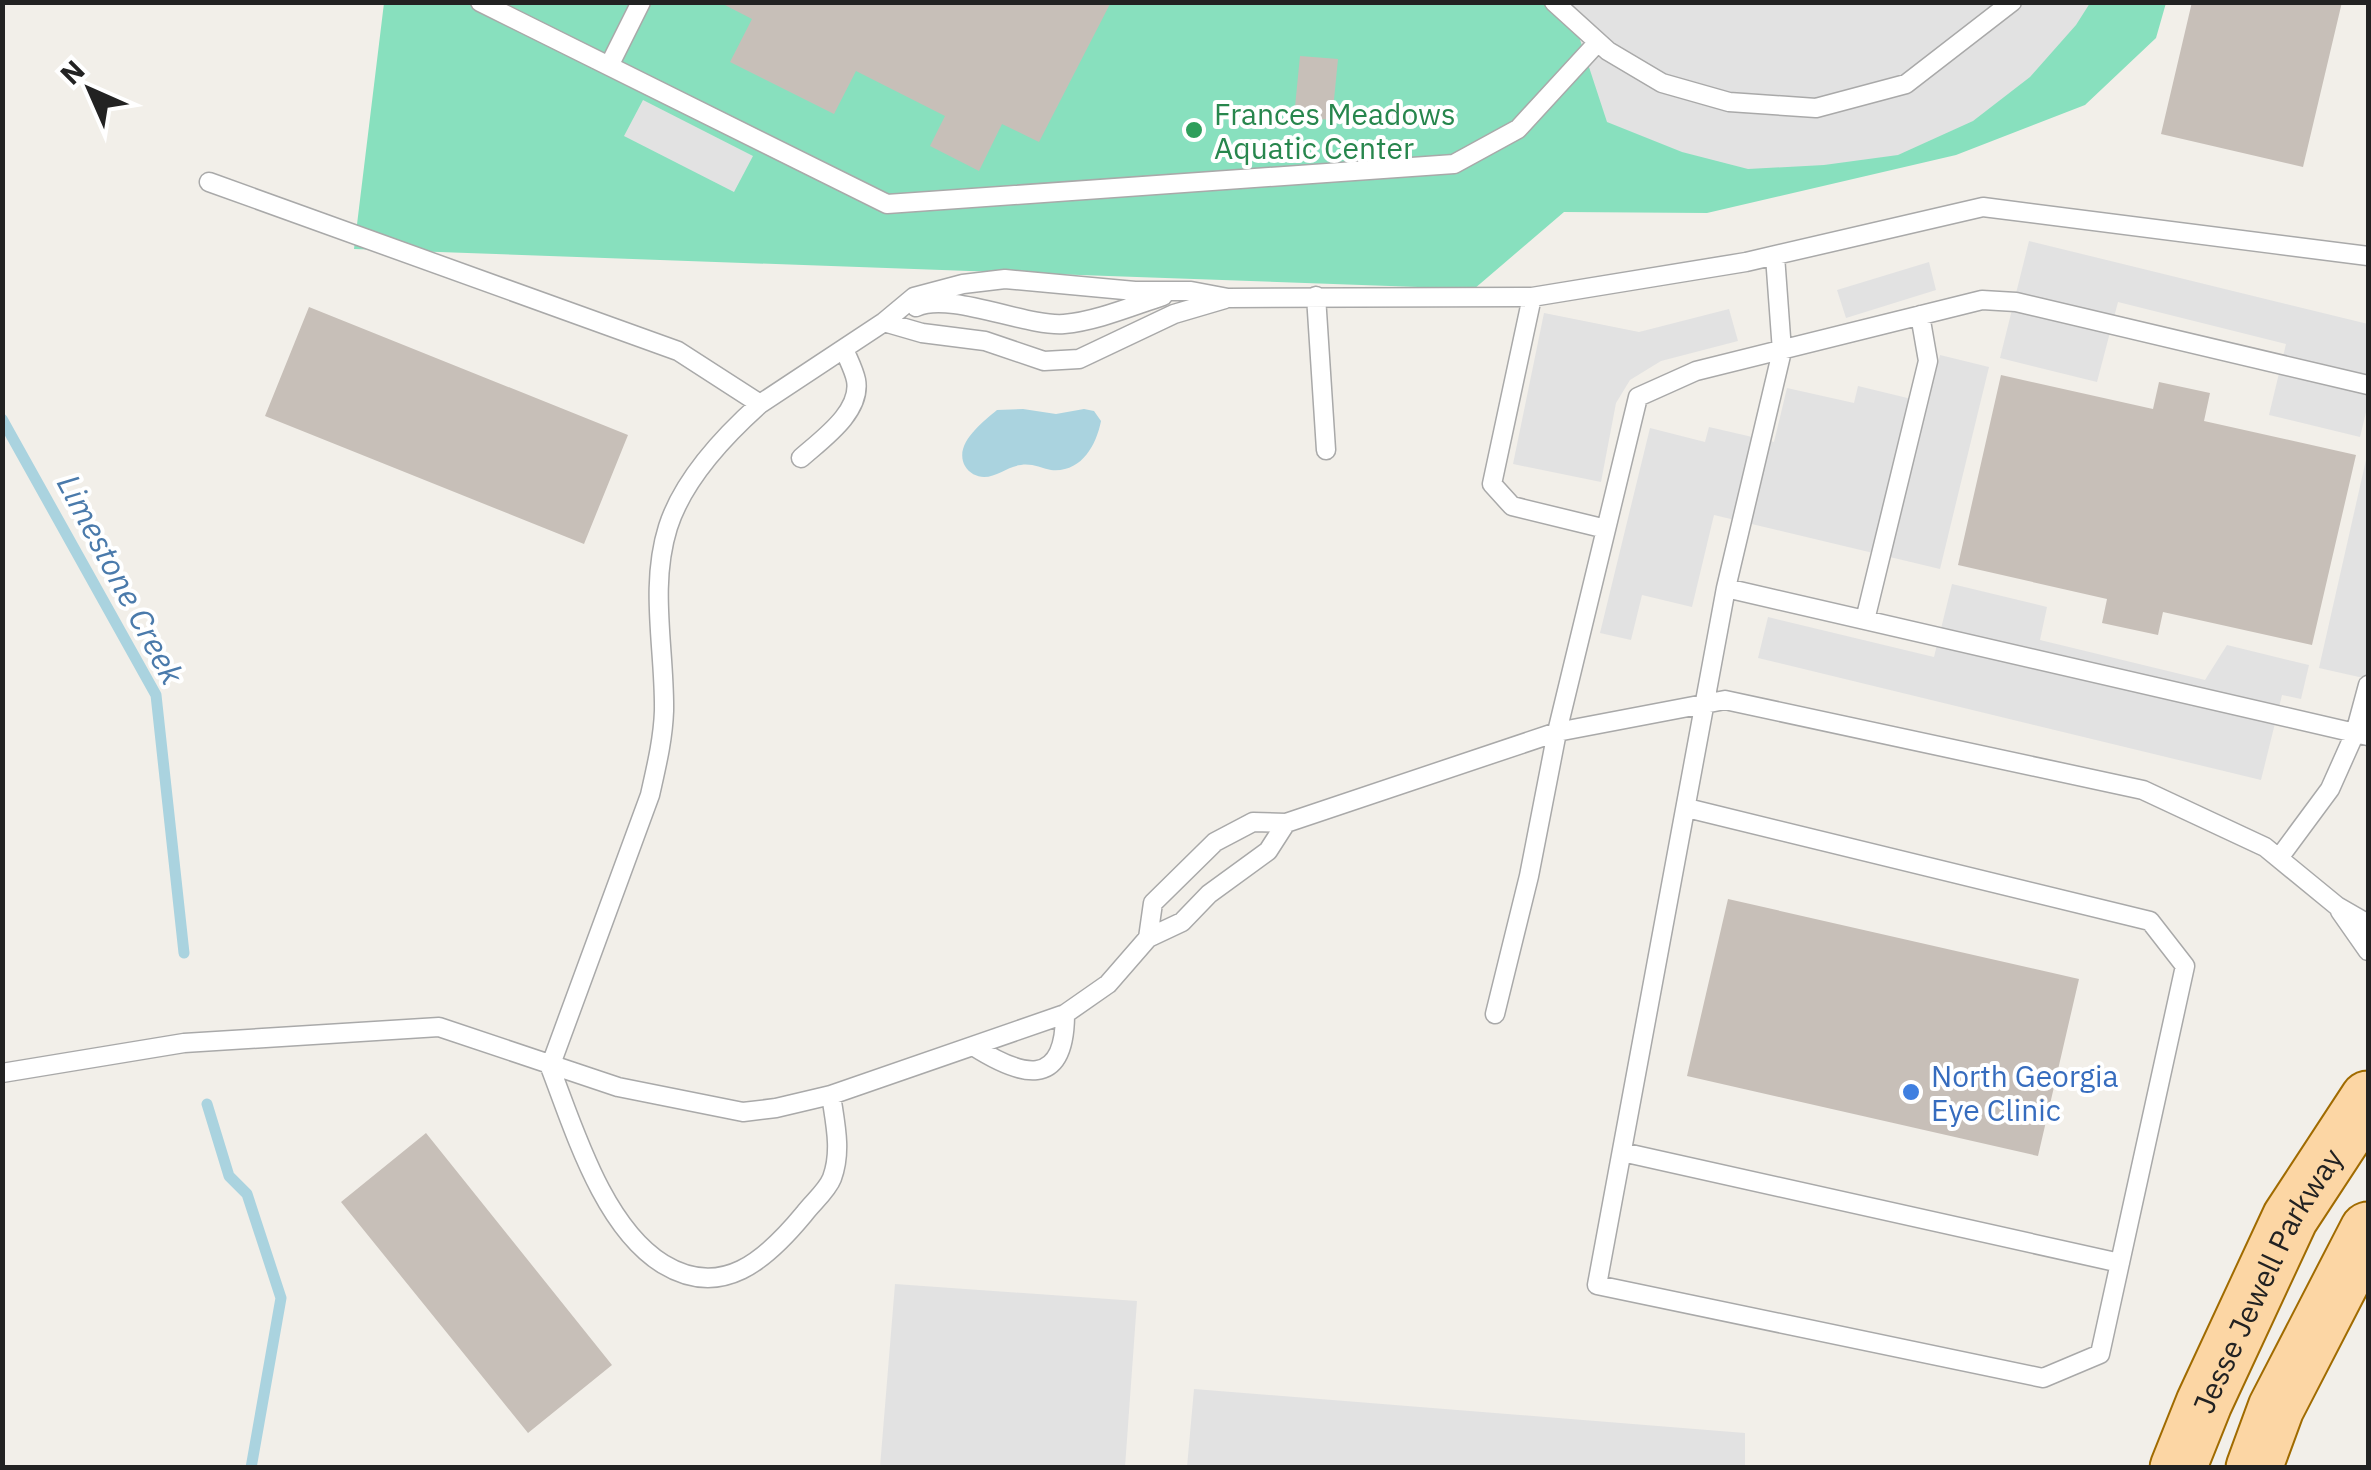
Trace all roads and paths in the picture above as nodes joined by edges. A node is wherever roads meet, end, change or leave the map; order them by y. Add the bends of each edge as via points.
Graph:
1 (480, 2) edge
2 (641, 2) edge
3 (1554, 2) edge
4 (2012, 2) edge
5 (1598, 42) junction
6 (609, 66) junction
7 (209, 182) dead end
8 (1775, 256) junction
9 (2368, 256) edge
10 (1181, 291) junction
11 (1316, 296) junction
12 (1532, 296) junction
13 (1228, 298) junction
14 (1920, 315) junction
15 (884, 322) junction
16 (844, 349) junction
17 (1782, 352) junction
18 (2368, 385) edge
19 (760, 404) junction
20 (1326, 450) dead end
21 (801, 458) dead end
22 (1606, 529) junction
23 (1726, 588) junction
24 (1865, 620) junction
25 (2368, 684) edge
26 (1706, 703) junction
27 (1557, 732) junction
28 (2362, 735) edge
29 (1686, 808) junction
30 (1286, 823) junction
31 (2279, 858) junction
32 (2337, 906) junction
33 (2368, 924) edge
34 (1148, 938) junction
35 (2368, 952) edge
36 (1065, 1014) junction
37 (1495, 1014) dead end
38 (972, 1046) junction
39 (550, 1067) junction
40 (2, 1074) edge
41 (831, 1095) junction
42 (2368, 1099) edge
43 (1622, 1152) junction
44 (2368, 1230) edge
45 (2120, 1263) junction
46 (2178, 1468) edge
47 (2254, 1468) edge

1 - 6 lane
2 - 6 lane
3 - 5 lane
4 - 5 lane via 1906,84 1816,108 1729,102 1662,83
5 - 6 lane via 1518,129 1454,164 887,204
7 - 19 lane via 678,351
8 - 9 lane via 1984,207
8 - 12 lane
8 - 17 lane
10 - 13 lane
10 - 15 lane via 1062,324 923,304
10 - 15 lane via 1005,279 914,298
11 - 12 lane
11 - 13 lane
11 - 20 lane
12 - 22 lane via 1492,484 1512,506
13 - 15 lane via 1174,314 1078,359 1044,361 985,340
14 - 17 lane
14 - 18 lane via 1982,300 2016,302
14 - 24 lane via 1928,361
15 - 16 lane
16 - 19 lane
16 - 21 lane via 857,382 855,398 835,428
17 - 22 lane via 1696,370 1638,397
17 - 23 lane
19 - 39 lane via 700,466 668,526 659,578 660,750 650,795
22 - 27 lane
23 - 24 lane
23 - 26 lane
24 - 28 lane
25 - 28 lane
26 - 27 lane
26 - 29 lane
26 - 31 lane via 1725,700 2143,790
27 - 30 lane
27 - 37 lane
28 - 31 lane
29 - 43 lane
29 - 45 lane via 2150,920 2185,966
30 - 34 lane via 1268,851 1182,922
30 - 34 lane via 1253,822 1215,842 1153,903
31 - 32 lane
32 - 33 lane
32 - 35 lane
34 - 36 lane via 1108,984
36 - 38 lane
36 - 38 lane via 1058,1054 1034,1072 1004,1066
38 - 41 lane
39 - 40 lane via 439,1028 184,1043
39 - 41 lane via 618,1088 743,1112
39 - 41 lane via 620,1222 659,1262 687,1276 718,1279 756,1264 831,1181 838,1147
42 - 46 main road, Jesse Jewell Parkway via 2290,1218
43 - 45 lane
43 - 45 lane via 1597,1285 2043,1378 2100,1354
44 - 47 main road via 2276,1408

